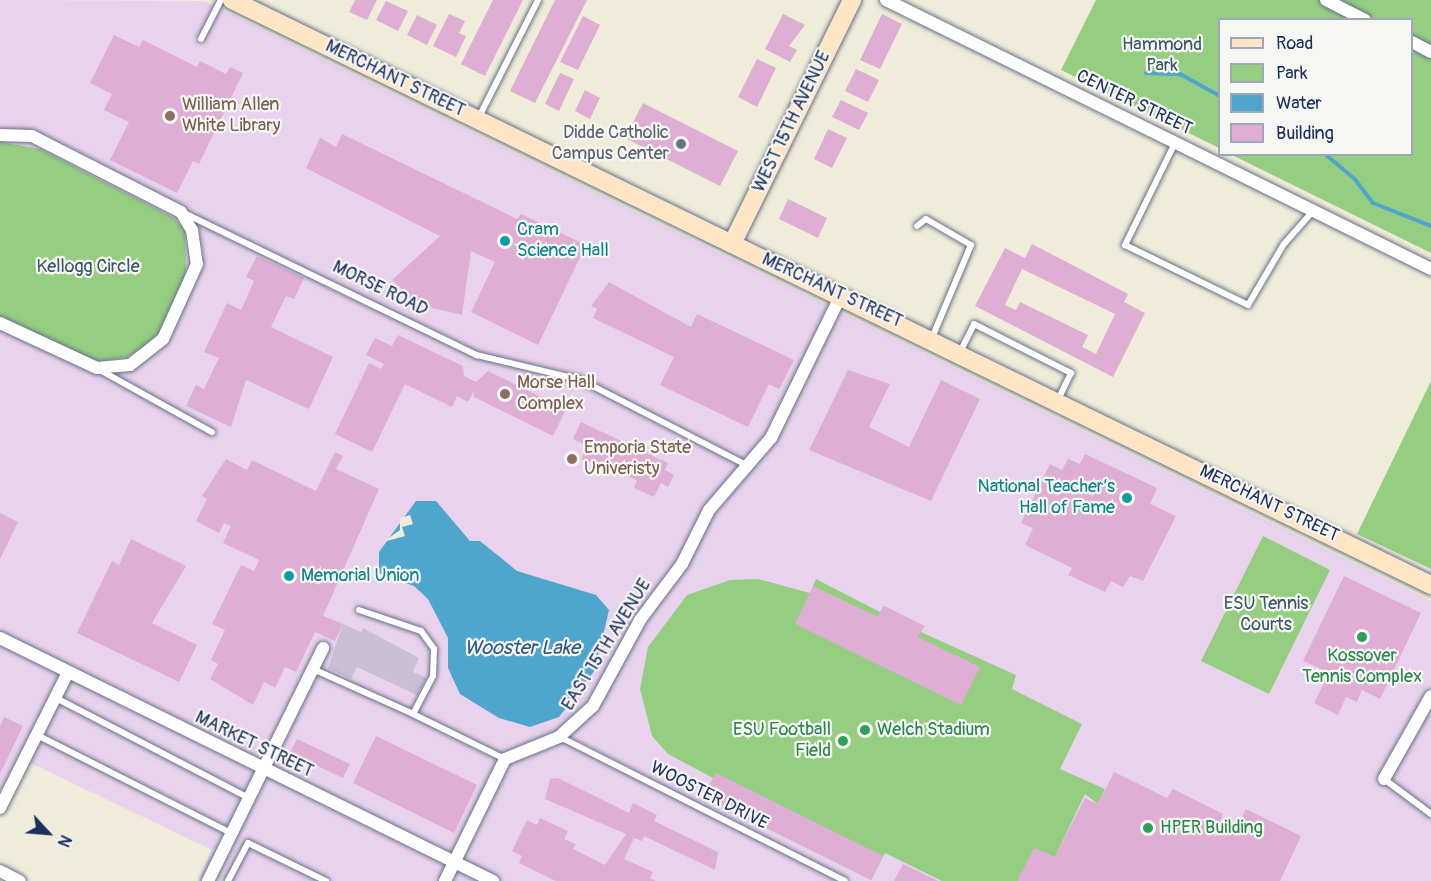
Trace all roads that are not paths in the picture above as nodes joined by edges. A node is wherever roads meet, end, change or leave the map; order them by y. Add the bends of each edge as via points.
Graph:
1 (221, 0) edge
2 (232, 0) edge
3 (538, 0) edge
4 (852, 0) edge
5 (886, 0) edge
6 (1326, 0) edge
7 (1361, 18) edge
8 (201, 39) dead end
9 (1413, 43) edge
10 (1431, 52) edge
11 (478, 119) junction
12 (0, 135) edge
13 (1175, 143) junction
14 (1313, 211) junction
15 (181, 212) junction
16 (917, 226) dead end
17 (732, 244) junction
18 (1431, 269) edge
19 (840, 297) junction
20 (0, 322) edge
21 (932, 338) junction
22 (960, 352) junction
23 (97, 368) junction
24 (1058, 400) junction
25 (212, 432) dead end
26 (750, 467) junction
27 (1431, 585) edge
28 (359, 610) dead end
29 (0, 638) edge
30 (323, 648) dead end
31 (313, 669) junction
32 (68, 672) junction
33 (1431, 696) edge
34 (55, 697) junction
35 (413, 714) junction
36 (36, 735) junction
37 (559, 737) junction
38 (505, 759) junction
39 (263, 770) junction
40 (1384, 779) joint
41 (249, 798) junction
42 (0, 808) edge
43 (1431, 814) edge
44 (231, 834) junction
45 (454, 861) junction
46 (0, 871) edge
47 (20, 881) edge
48 (208, 881) edge
49 (228, 881) edge
50 (326, 881) edge
51 (445, 881) edge
52 (493, 881) edge
53 (845, 881) edge

1 - 8 lane
2 - 11 main road, MERCHANT STREET
3 - 11 lane
4 - 17 main road, WEST 15TH AVENUE
5 - 13 street, CENTER STREET
6 - 7 street
9 - 10 street
11 - 17 main road, MERCHANT STREET
12 - 15 street, MORSE ROAD via 32,136
13 - 14 street, CENTER STREET
13 - 14 lane via 1125,245 1248,305 1284,244
14 - 18 street, CENTER STREET
15 - 23 street via 195,242 192,283 159,344 142,359 117,368
15 - 26 lane, MORSE ROAD via 477,355 592,385
16 - 21 lane via 926,219 971,245
17 - 19 main road, MERCHANT STREET
19 - 21 main road, MERCHANT STREET
19 - 26 street, EAST 15TH AVENUE via 771,438
20 - 23 street
21 - 22 main road, MERCHANT STREET
22 - 24 main road, MERCHANT STREET
22 - 24 lane via 974,324 1071,373
23 - 25 lane
24 - 27 main road, MERCHANT STREET
26 - 37 street, EAST 15TH AVENUE via 709,510 682,564 640,620 593,706
28 - 35 lane via 420,631 434,649 433,676
29 - 32 street, MARKET STREET
30 - 31 street
31 - 35 lane
31 - 39 street
32 - 34 street
32 - 39 street, MARKET STREET
33 - 40 street
34 - 36 street
34 - 41 lane
35 - 38 lane
36 - 42 street
36 - 44 lane
37 - 38 street, EAST 15TH AVENUE
37 - 53 lane, WOOSTER DRIVE
38 - 45 street
39 - 41 street
39 - 45 street, MARKET STREET
40 - 43 lane
41 - 44 street
44 - 48 street
45 - 51 street
45 - 52 street, MARKET STREET
46 - 47 street
49 - 50 lane via 248,843

